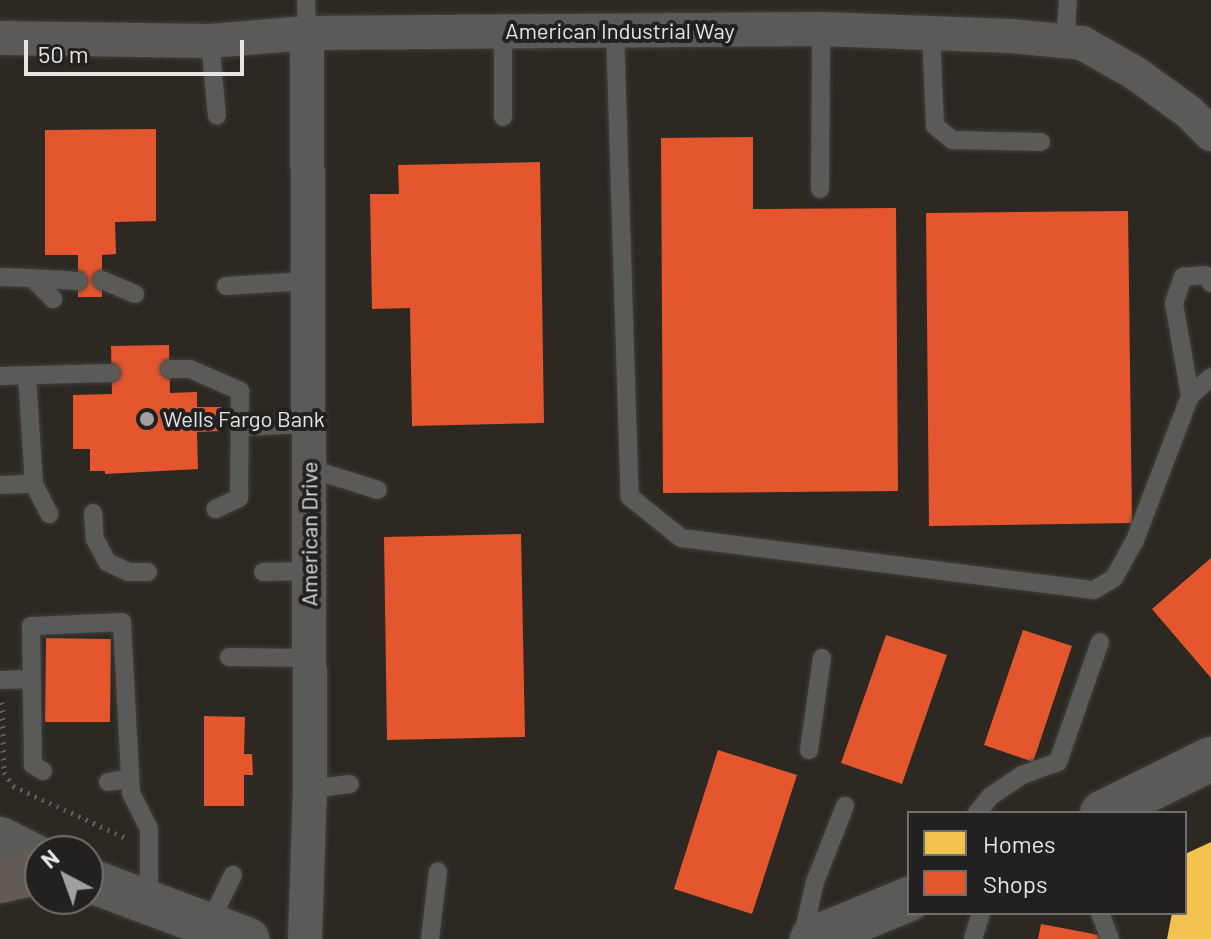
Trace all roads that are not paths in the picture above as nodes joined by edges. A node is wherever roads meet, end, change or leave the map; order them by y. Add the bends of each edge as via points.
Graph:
1 (1068, 0) edge
2 (306, 16) edge
3 (821, 29) junction
4 (615, 31) junction
5 (503, 32) junction
6 (931, 33) junction
7 (0, 38) edge
8 (210, 41) junction
9 (1065, 41) junction
10 (217, 116) dead end
11 (503, 117) dead end
12 (1211, 134) edge
13 (1041, 142) dead end
14 (820, 189) dead end
15 (0, 277) edge
16 (32, 278) junction
17 (102, 280) dead end
18 (78, 281) dead end
19 (307, 281) junction
20 (1211, 283) edge
21 (226, 286) dead end
22 (135, 294) dead end
23 (53, 299) dead end
24 (170, 369) dead end
25 (111, 373) dead end
26 (0, 376) edge
27 (27, 377) junction
28 (1211, 377) edge
29 (1190, 396) junction
30 (308, 424) junction
31 (240, 427) junction
32 (308, 468) junction
33 (34, 484) junction
34 (0, 485) edge
35 (378, 490) dead end
36 (215, 509) dead end
37 (93, 513) dead end
38 (49, 514) dead end
39 (309, 571) junction
40 (148, 572) dead end
41 (263, 572) dead end
42 (1100, 642) dead end
43 (229, 657) dead end
44 (309, 658) junction
45 (822, 658) dead end
46 (32, 679) junction
47 (0, 680) edge
48 (809, 750) dead end
49 (1211, 759) edge
50 (43, 771) dead end
51 (130, 779) junction
52 (108, 782) dead end
53 (350, 784) dead end
54 (310, 789) junction
55 (845, 806) dead end
56 (979, 811) edge
57 (1106, 811) edge
58 (0, 839) edge
59 (24, 851) edge
60 (438, 871) dead end
61 (233, 875) dead end
62 (24, 876) edge
63 (0, 881) edge
64 (104, 886) edge
65 (907, 900) edge
66 (149, 903) junction
67 (980, 915) edge
68 (1101, 915) edge
69 (227, 933) edge
70 (305, 939) edge
71 (430, 939) edge
72 (802, 939) edge
73 (812, 939) edge
74 (973, 939) edge
75 (1110, 939) edge

1 - 9 lane
2 - 5 street, American Industrial Way
2 - 8 street, American Industrial Way
2 - 19 street, American Drive
3 - 4 street, American Industrial Way
3 - 6 street, American Industrial Way
3 - 14 lane
4 - 5 street, American Industrial Way
4 - 29 lane via 630,497 681,538 1094,590 1114,578 1135,540
5 - 11 lane
6 - 9 street, American Industrial Way
6 - 13 lane via 935,126 952,140
7 - 8 street, American Industrial Way
8 - 10 lane
9 - 12 street, American Industrial Way via 1082,43 1135,73
15 - 16 lane
16 - 18 lane
16 - 23 lane
17 - 22 lane
19 - 21 lane
19 - 30 street, American Drive
20 - 29 lane via 1205,275 1183,277 1174,303
24 - 31 lane via 190,369 240,391
25 - 27 lane
26 - 27 lane
27 - 33 lane
28 - 29 lane
30 - 31 lane
30 - 32 street, American Drive
31 - 36 lane via 239,498
32 - 35 lane
32 - 39 street, American Drive
33 - 34 lane
33 - 38 lane
37 - 40 lane via 95,539 107,562 128,572
39 - 41 lane
39 - 44 street, American Drive
42 - 56 lane via 1058,762 1022,775
43 - 44 lane
44 - 54 street, American Drive
45 - 48 lane
46 - 47 lane
46 - 50 lane via 33,765
46 - 51 lane via 31,626 122,622
49 - 57 street
51 - 52 lane
51 - 66 lane via 131,793 149,829
53 - 54 lane
54 - 70 street, American Drive
55 - 72 lane via 815,882
58 - 59 street
60 - 71 lane
61 - 69 lane
62 - 63 highway
64 - 66 street
65 - 73 street
66 - 69 street
67 - 74 lane
68 - 75 lane

